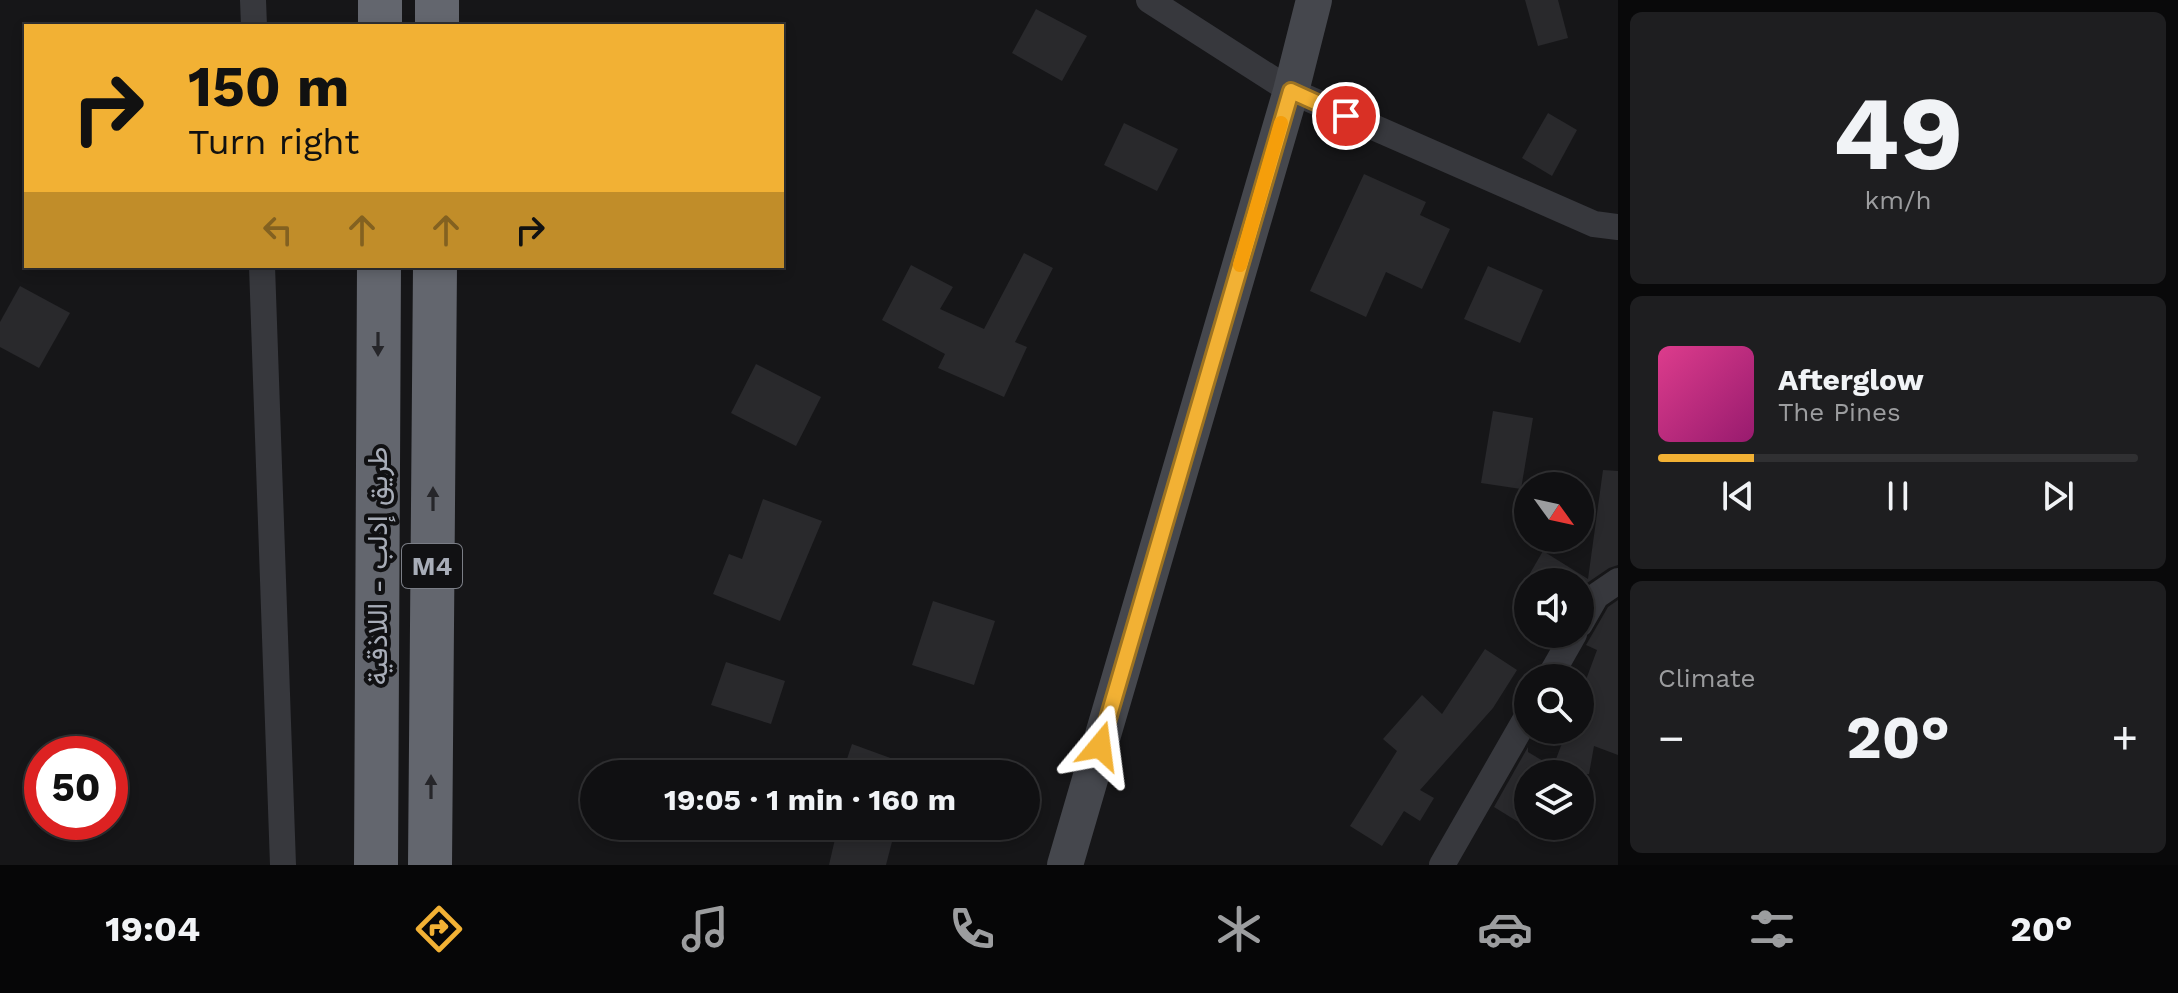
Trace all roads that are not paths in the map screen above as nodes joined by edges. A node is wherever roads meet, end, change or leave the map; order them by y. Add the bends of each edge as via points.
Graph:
1 (253, 0) edge
2 (380, 0) edge
3 (437, 0) edge
4 (1149, 0) edge
5 (1314, 0) edge
6 (254, 24) edge
7 (380, 24) edge
8 (437, 24) edge
9 (1291, 91) junction
10 (1618, 227) edge
11 (262, 268) edge
12 (379, 268) edge
13 (435, 268) edge
14 (1618, 581) edge
15 (1594, 600) edge
16 (1514, 739) edge
17 (283, 865) edge
18 (376, 865) edge
19 (430, 865) edge
20 (1065, 865) edge
21 (1442, 865) edge

1 - 6 street
2 - 7 highway
3 - 8 highway
4 - 9 street
5 - 9 main road
9 - 10 street via 1594,224
9 - 20 main road
11 - 17 street
12 -> 18 highway, طريق إدلب - اللاذقية / M4
19 -> 13 highway, طريق إدلب - اللاذقية / M4
14 - 15 street
16 - 21 street

